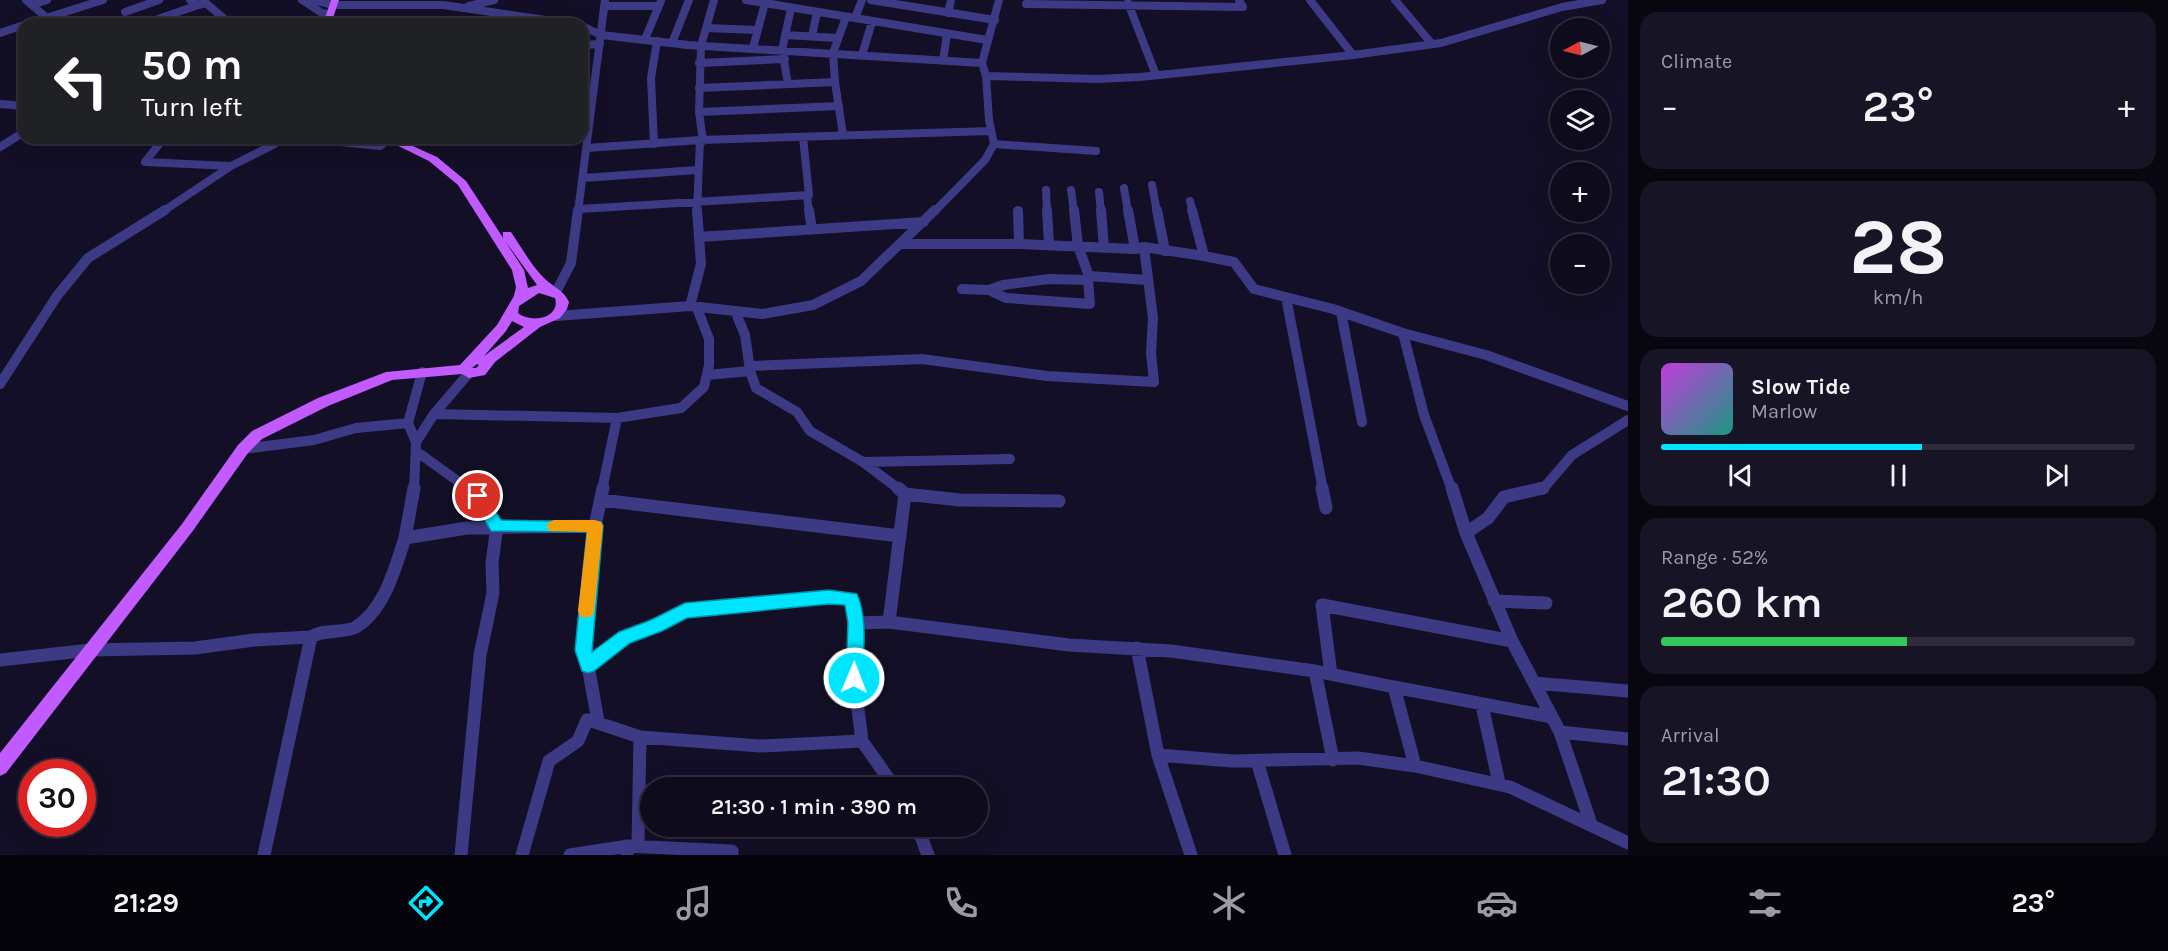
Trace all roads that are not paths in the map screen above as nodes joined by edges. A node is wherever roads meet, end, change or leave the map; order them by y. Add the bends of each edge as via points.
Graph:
1 (47, 0) edge
2 (103, 0) edge
3 (159, 0) edge
4 (190, 0) edge
5 (213, 0) edge
6 (302, 0) edge
7 (313, 0) edge
8 (494, 0) edge
9 (688, 0) edge
10 (714, 0) edge
11 (747, 0) edge
12 (862, 0) edge
13 (871, 0) edge
14 (951, 0) edge
15 (999, 0) edge
16 (1239, 0) edge
17 (1310, 0) edge
18 (1395, 0) edge
19 (1602, 0) edge
20 (427, 2) edge
21 (766, 2) edge
22 (29, 3) edge
23 (604, 3) edge
24 (659, 3) edge
25 (906, 3) edge
26 (1128, 3) edge
27 (1026, 4) dead end
28 (198, 5) junction
29 (469, 5) edge
30 (328, 6) edge
31 (790, 8) junction
32 (124, 12) dead end
33 (817, 12) junction
34 (948, 13) junction
35 (846, 17) junction
36 (47, 18) joint
37 (161, 18) edge
38 (223, 18) edge
39 (513, 18) edge
40 (855, 18) junction
41 (995, 20) junction
42 (872, 22) junction
43 (18, 27) edge
44 (706, 28) junction
45 (588, 30) edge
46 (758, 30) junction
47 (0, 33) edge
48 (947, 34) junction
49 (785, 35) junction
50 (812, 36) junction
51 (837, 38) junction
52 (600, 39) junction
53 (645, 39) junction
54 (987, 40) junction
55 (657, 41) junction
56 (588, 43) edge
57 (672, 43) junction
58 (1432, 44) junction
59 (701, 46) junction
60 (753, 48) junction
61 (782, 50) junction
62 (833, 53) junction
63 (862, 55) junction
64 (1353, 55) junction
65 (785, 60) junction
66 (943, 61) junction
67 (699, 63) junction
68 (982, 63) junction
69 (1156, 75) junction
70 (986, 76) junction
71 (835, 82) junction
72 (788, 84) junction
73 (699, 88) junction
74 (0, 104) edge
75 (18, 106) edge
76 (839, 106) junction
77 (699, 112) junction
78 (588, 117) edge
79 (991, 131) junction
80 (843, 135) junction
81 (18, 136) edge
82 (803, 137) junction
83 (701, 141) junction
84 (159, 144) edge
85 (275, 144) edge
86 (360, 144) edge
87 (382, 144) edge
88 (401, 144) edge
89 (415, 144) edge
90 (587, 144) edge
91 (654, 144) junction
92 (994, 144) junction
93 (0, 147) edge
94 (587, 148) junction
95 (1096, 152) dead end
96 (231, 166) junction
97 (697, 170) junction
98 (583, 178) junction
99 (1152, 185) dead end
100 (1124, 188) dead end
101 (1046, 190) dead end
102 (1071, 190) dead end
103 (1099, 192) dead end
104 (807, 196) junction
105 (1190, 201) dead end
106 (696, 202) junction
107 (580, 209) junction
108 (1018, 211) dead end
109 (924, 222) junction
110 (812, 230) junction
111 (699, 237) junction
112 (902, 244) junction
113 (1019, 244) junction
114 (1049, 245) junction
115 (1078, 246) junction
116 (1104, 248) junction
117 (1140, 248) junction
118 (1165, 251) junction
119 (1204, 256) junction
120 (1088, 278) junction
121 (1147, 280) junction
122 (962, 289) dead end
123 (552, 290) junction
124 (989, 291) junction
125 (520, 296) junction
126 (1286, 297) junction
127 (563, 303) junction
128 (693, 307) junction
129 (512, 309) junction
130 (735, 311) junction
131 (1341, 312) junction
132 (598, 313) junction
133 (556, 316) junction
134 (537, 324) junction
135 (1403, 333) junction
136 (473, 366) junction
137 (751, 368) junction
138 (423, 372) junction
139 (707, 375) junction
140 (0, 384) edge
141 (1628, 406) edge
142 (434, 414) junction
143 (617, 418) junction
144 (1628, 420) edge
145 (1362, 422) dead end
146 (408, 423) junction
147 (416, 446) junction
148 (243, 449) junction
149 (1010, 459) dead end
150 (863, 462) junction
151 (905, 494) junction
152 (601, 500) junction
153 (1059, 501) dead end
154 (1326, 508) dead end
155 (497, 526) junction
156 (595, 526) junction
157 (1466, 533) junction
158 (900, 536) junction
159 (405, 538) junction
160 (1494, 601) junction
161 (1546, 603) dead end
162 (889, 622) junction
163 (856, 623) junction
164 (311, 638) junction
165 (1512, 641) junction
166 (1137, 648) junction
167 (90, 650) junction
168 (0, 660) edge
169 (588, 666) junction
170 (1316, 671) junction
171 (1331, 674) junction
172 (1534, 683) junction
173 (1394, 687) junction
174 (1628, 691) edge
175 (1482, 705) junction
176 (1552, 717) junction
177 (587, 720) junction
178 (1560, 732) junction
179 (640, 737) junction
180 (1628, 739) edge
181 (862, 741) junction
182 (1158, 755) junction
183 (1333, 760) junction
184 (1257, 761) junction
185 (1415, 766) junction
186 (0, 767) edge
187 (887, 777) edge
188 (1499, 783) junction
189 (1591, 824) junction
190 (921, 837) edge
191 (1628, 843) edge
192 (631, 849) edge
193 (264, 855) edge
194 (461, 855) edge
195 (522, 855) edge
196 (570, 855) edge
197 (732, 855) edge
198 (928, 855) edge
199 (1191, 855) edge
200 (1285, 855) edge

1 - 22 street
2 - 36 street
3 - 32 street
4 - 28 street
5 - 28 street
6 - 30 street
7 - 30 street
8 - 29 street
9 - 57 street
10 - 44 street
11 - 21 street
12 - 40 street
13 - 25 street
14 - 34 street
15 - 41 street
16 - 26 street via 1243,7
17 - 64 street
18 - 58 street
19 - 58 street via 1562,7
20 - 29 street
20 - 30 street
21 - 31 street
21 - 46 street
22 - 36 street
23 - 24 street
23 - 52 street
24 - 53 street
25 - 34 street
26 - 27 street
26 - 69 street
28 - 37 street
28 - 38 street via 206,3
29 - 39 street
31 - 33 street
31 - 49 street
33 - 35 street
33 - 50 street
34 - 41 street
35 - 40 street
35 - 51 street
40 - 42 street
41 - 54 street
42 - 48 street
42 - 63 street
43 - 47 street
44 - 46 street
44 - 59 street
45 - 52 street
46 - 60 street
48 - 54 street
48 - 66 street
49 - 50 street
49 - 61 street
50 - 51 street
51 - 62 street
52 - 53 street
52 - 56 street
52 - 78 street
53 - 55 street
54 - 68 street
55 - 57 street
55 - 91 street via 651,78
57 - 59 street
58 - 64 street
59 - 60 street
59 - 67 street
60 - 61 street
61 - 62 street
61 - 65 street
62 - 63 street
62 - 71 street
63 - 66 street
64 - 69 street
65 - 67 street
65 - 72 street
66 - 68 street
67 - 73 street
68 - 70 street
69 - 70 street via 1097,79
70 - 79 street
71 - 72 street
71 - 76 street
72 - 73 street
73 - 77 street
74 - 75 street
76 - 77 street
76 - 80 street
77 - 83 street
79 - 80 street
79 - 92 street
80 - 82 street
81 - 93 street
82 - 83 street
82 - 104 street
83 - 91 street
83 - 97 street
84 - 96 street via 145,162
85 - 96 street
86 - 87 street
88 - 125 main road via 433,159 462,183 518,270
89 - 123 main road via 463,173 536,277
90 - 94 street
91 - 94 street
92 - 95 street
92 - 109 street via 985,160
94 - 98 street
96 - 140 street via 88,258 57,296
97 - 98 street
97 - 106 street
98 - 107 street
99 - 118 street
100 - 117 street
101 - 114 street
102 - 115 street
103 - 116 street
104 - 106 street
104 - 110 street
105 - 119 street
106 - 107 street
106 - 111 street
107 - 123 street via 571,263
108 - 113 street
109 - 110 street
109 - 112 street
110 - 111 street
111 - 128 street via 701,264
112 - 113 street
112 - 130 street via 861,281 813,305 762,314
113 - 114 street
114 - 115 street
115 - 116 street
115 - 120 street
116 - 117 street
117 - 118 street
117 - 121 street
118 - 119 street
119 - 126 street via 1230,260 1254,289
120 - 121 street
120 - 124 street via 1003,285
120 - 124 street via 1090,304 1006,298
121 - 137 street via 1153,318 1154,382 1047,376 921,359
122 - 124 street
123 - 125 main road via 528,291
123 - 127 main road via 562,297
125 - 129 main road
126 - 131 street
126 - 154 street
127 - 132 street
127 - 133 main road
128 - 130 street
128 - 132 street
128 - 139 street via 709,339
129 - 134 main road via 519,321
129 - 136 main road
130 - 137 street via 745,334
131 - 135 street
131 - 145 street
132 - 133 street
133 - 134 main road
134 - 136 main road
135 - 141 street via 1486,355
135 - 157 street via 1424,415
136 - 138 main road
136 - 142 street
137 - 139 street
137 - 150 street via 756,387 797,412 810,431
138 - 146 street
138 - 148 main road via 391,375 323,402 257,435
139 - 143 street via 704,387 681,408
142 - 143 street
142 - 147 street
143 - 152 street
144 - 157 street via 1572,455 1542,490 1504,497 1488,518
146 - 147 street
146 - 148 street via 356,428 314,440
147 - 155 street via 478,496
147 - 159 street via 416,478
148 - 167 main road via 187,528
149 - 150 street
150 - 151 street
151 - 153 street via 960,500
151 - 158 street
152 - 156 street
152 - 158 street
155 - 156 street
155 - 159 street
155 - 194 street via 493,593 480,655
156 - 169 street via 583,650
157 - 160 street
158 - 162 street
159 - 164 street via 377,606 355,628 319,632
160 - 161 street
160 - 165 street
162 - 163 street
162 - 166 street via 1069,645
163 - 169 street via 851,599 829,597 685,610 625,638
163 - 181 street via 854,678
164 - 167 street via 195,648
164 - 193 street
165 - 171 street via 1322,605
165 - 172 street
166 - 170 street
166 - 182 street
167 - 168 street
167 - 186 main road
169 - 177 street via 598,720
170 - 171 street
170 - 183 street
171 - 173 street
172 - 174 street
172 - 176 street
173 - 175 street
173 - 185 street
175 - 176 street
175 - 188 street
176 - 178 street
177 - 179 street
177 - 195 street via 578,741 549,761
178 - 180 street
178 - 189 street
179 - 181 street via 760,746
179 - 192 street
181 - 187 street
182 - 184 street
182 - 199 street
183 - 184 street
183 - 185 street via 1358,758
184 - 200 street
185 - 188 street
188 - 189 street
189 - 191 street
190 - 198 street
192 - 196 street
192 - 197 street via 732,851

